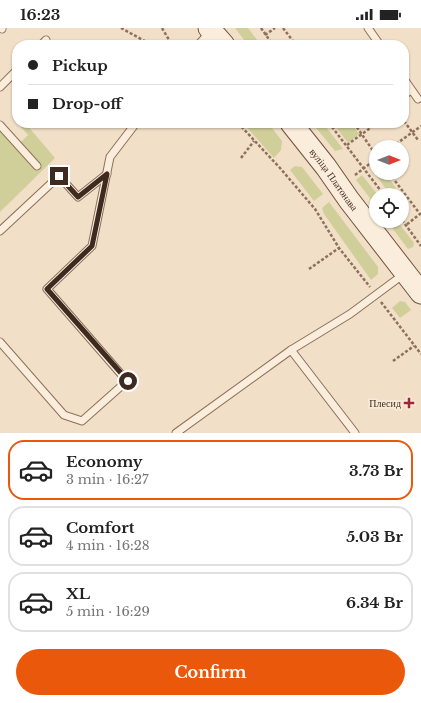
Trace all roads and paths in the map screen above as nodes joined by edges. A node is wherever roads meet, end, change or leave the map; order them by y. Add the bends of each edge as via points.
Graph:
1 (121, 28) edge
2 (162, 28) edge
3 (261, 28) edge
4 (275, 28) edge
5 (283, 28) edge
6 (368, 28) edge
7 (265, 35) junction
8 (143, 40) edge
9 (169, 40) edge
10 (269, 40) edge
11 (292, 40) edge
12 (376, 40) edge
13 (12, 75) edge
14 (0, 87) edge
15 (409, 87) edge
16 (411, 90) joint
17 (418, 100) dead end
18 (0, 125) edge
19 (421, 126) edge
20 (132, 128) edge
21 (242, 128) edge
22 (295, 128) edge
23 (334, 128) edge
24 (358, 128) edge
25 (370, 128) edge
26 (409, 128) edge
27 (412, 132) junction
28 (362, 134) junction
29 (401, 140) edge
30 (418, 140) dead end
31 (254, 141) junction
32 (369, 144) edge
33 (347, 145) junction
34 (241, 158) dead end
35 (369, 164) edge
36 (37, 166) dead end
37 (364, 168) junction
38 (107, 174) junction
39 (355, 175) dead end
40 (394, 180) edge
41 (379, 188) edge
42 (400, 188) edge
43 (409, 199) edge
44 (409, 223) edge
45 (408, 228) edge
46 (0, 232) edge
47 (421, 246) edge
48 (338, 248) junction
49 (310, 269) dead end
50 (406, 273) junction
51 (421, 293) edge
52 (376, 295) junction
53 (0, 342) edge
54 (414, 346) junction
55 (291, 350) junction
56 (421, 354) edge
57 (393, 361) dead end
58 (176, 433) edge
59 (355, 433) edge

1 - 8 path
2 - 9 path
3 - 7 path
4 - 7 path
5 - 11 path
6 - 12 lane
7 - 10 path
13 - 14 lane
15 - 16 lane
16 - 17 lane
18 - 36 lane
19 - 27 path
20 - 38 lane via 110,157
21 - 31 path
22 - 50 main road, вуліца Платонава
23 - 33 path
24 - 28 path
25 - 28 path
26 - 27 path
27 - 29 path
27 - 30 path
28 - 32 path
28 - 33 path
31 - 34 path
31 - 48 path via 315,209
33 - 37 path
35 - 37 path
37 - 39 path
37 - 41 path
38 - 46 lane via 78,197 59,176
38 - 53 lane via 92,246 47,289 128,381 82,421 64,415
40 - 42 path
43 - 44 path via 420,214
45 - 47 path
48 - 49 path
48 - 52 path
50 - 51 main road, вуліца Платонава
50 - 52 lane
52 - 54 path
52 - 55 lane
54 - 56 path
54 - 57 path
55 - 58 lane
55 - 59 lane

